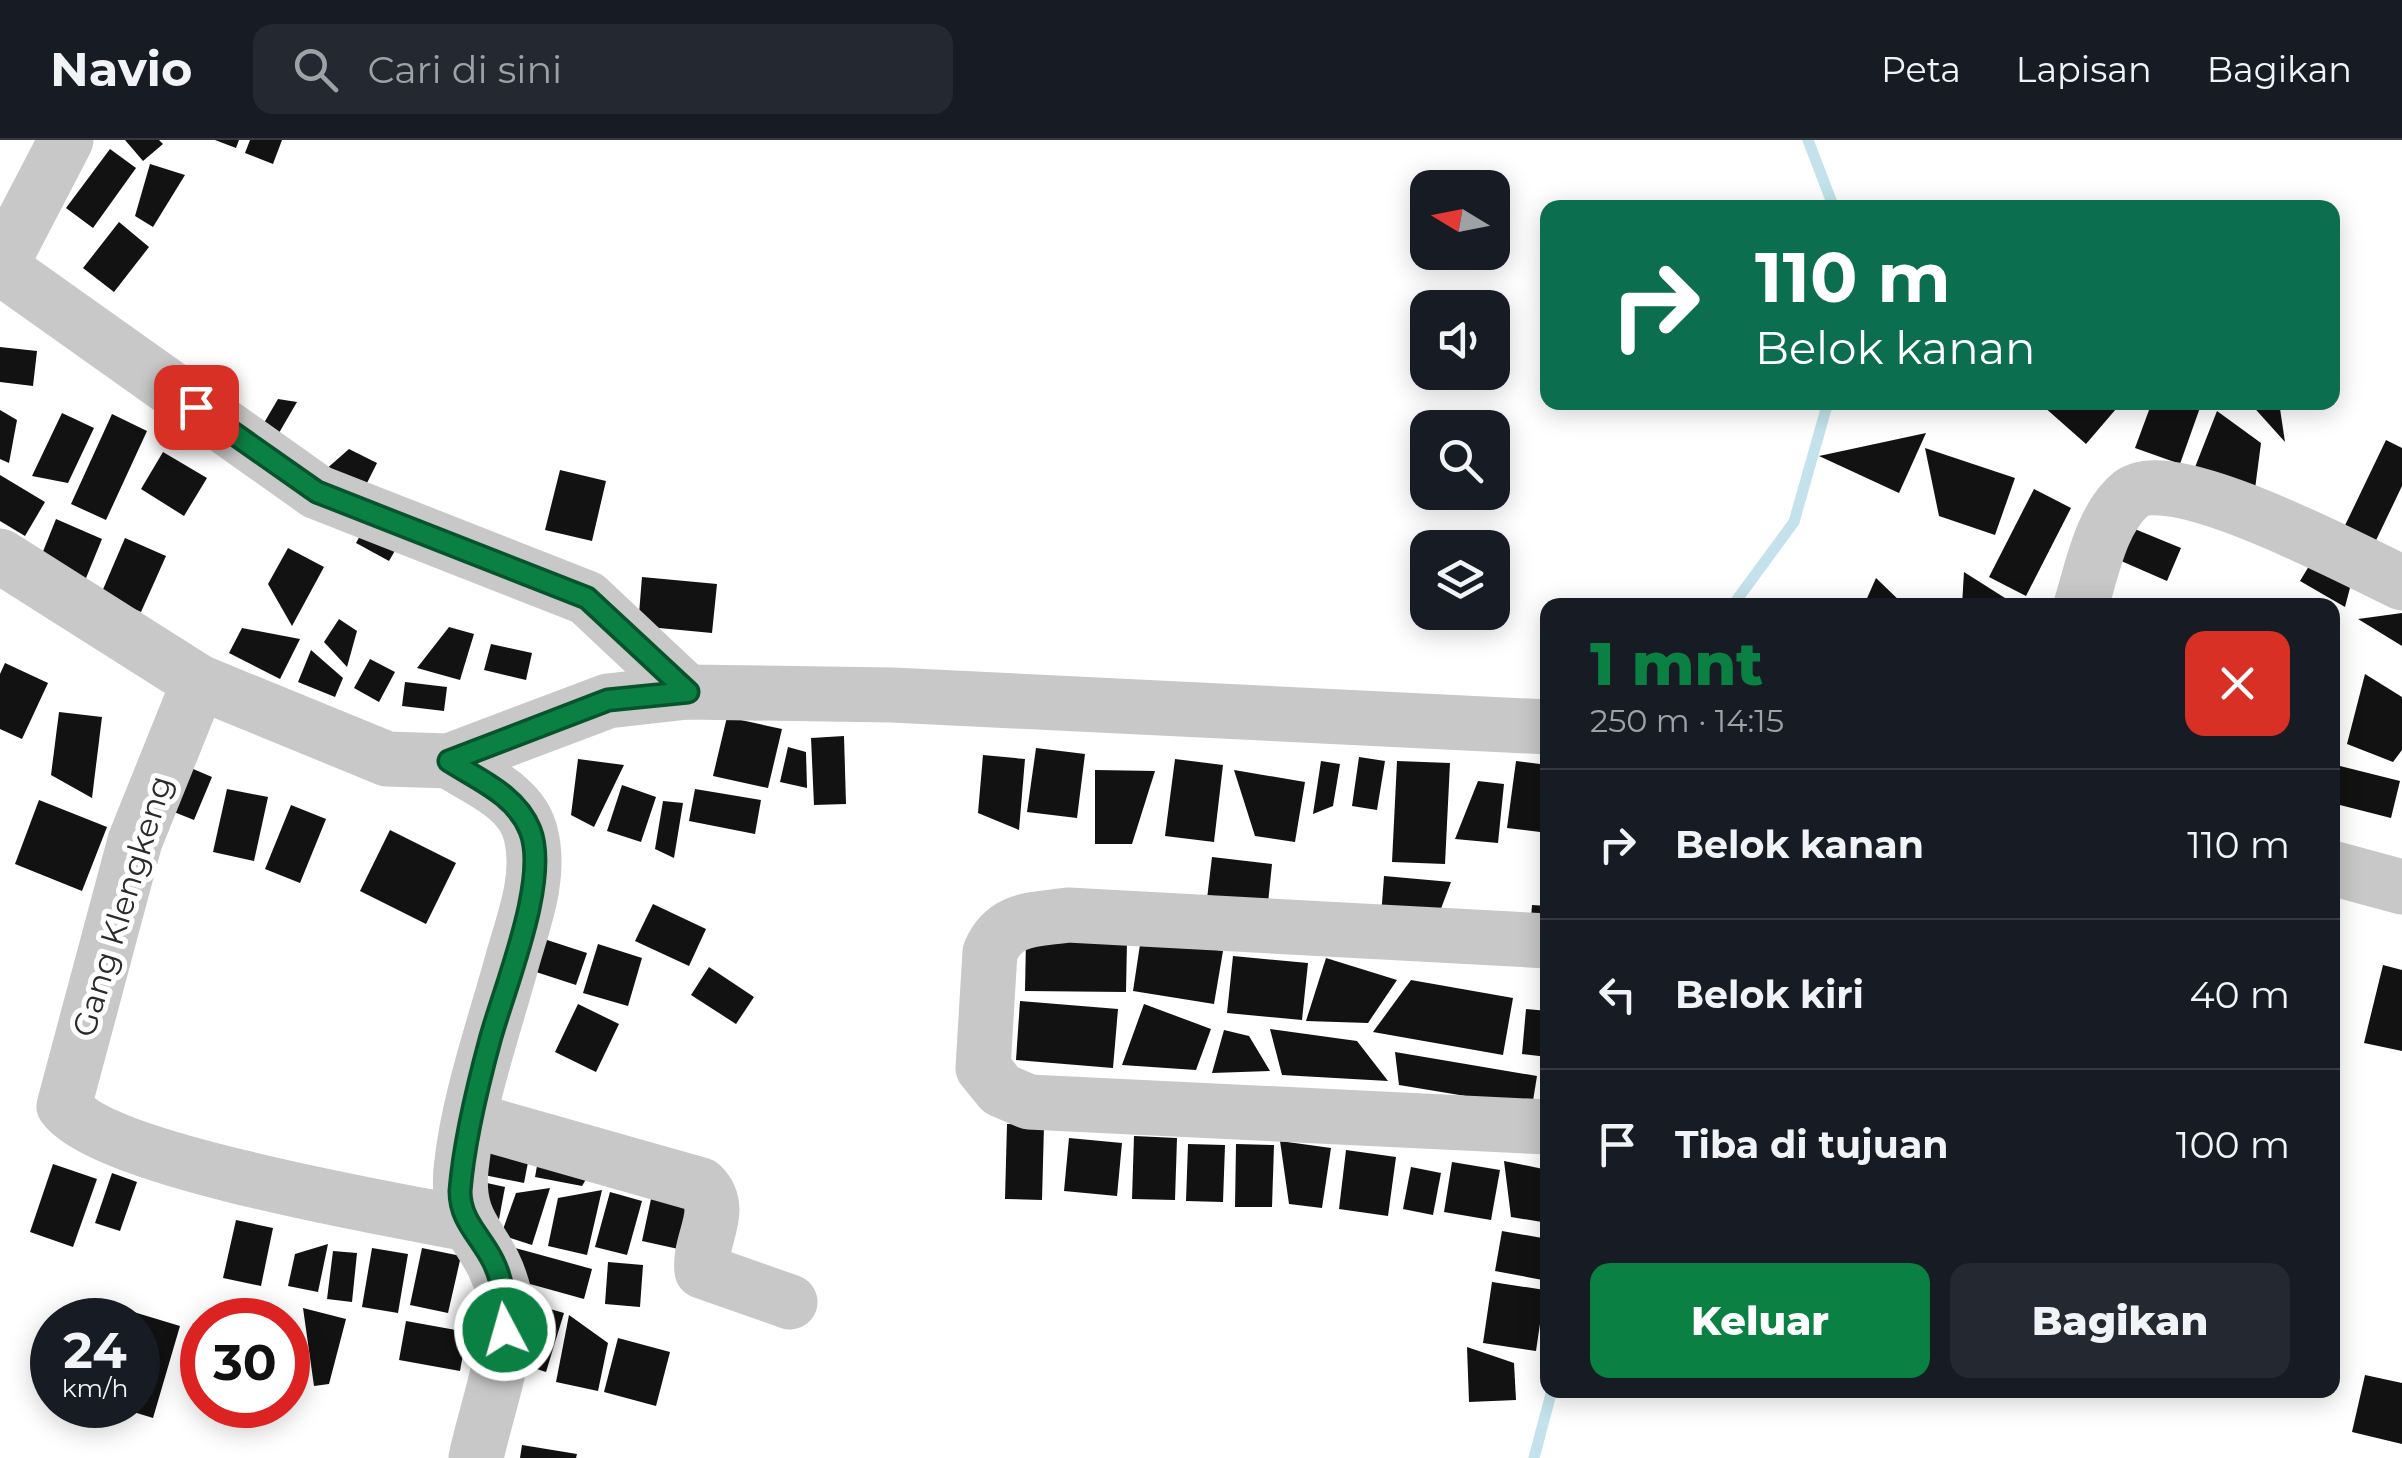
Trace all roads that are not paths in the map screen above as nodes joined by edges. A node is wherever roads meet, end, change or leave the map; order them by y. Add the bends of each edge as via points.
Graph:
1 (60, 150) edge
2 (0, 267) edge
3 (0, 556) edge
4 (2402, 583) edge
5 (2083, 598) edge
6 (199, 682) junction
7 (688, 692) junction
8 (1540, 727) edge
9 (449, 761) junction
10 (2340, 870) edge
11 (2402, 886) edge
12 (1540, 941) edge
13 (472, 1120) junction
14 (1540, 1127) edge
15 (468, 1224) junction
16 (790, 1302) dead end
17 (476, 1458) edge

1 - 2 street
2 - 7 street via 317,492 587,598
3 - 6 street
4 - 5 street via 2248,510 2162,485 2134,491 2120,506
6 - 9 street via 388,759
6 - 15 street, Gang Klengkeng via 135,841 64,1106 96,1130 236,1177
7 - 8 street via 892,695
7 - 9 street via 608,700
9 - 13 street via 512,801 530,830 535,857
10 - 11 street
12 - 14 street via 1068,915 1015,923 998,935 990,952 983,1068 1001,1090 1029,1102
13 - 15 street via 460,1191
13 - 16 street via 701,1185 714,1208 702,1271
15 - 17 street via 494,1264 505,1298 505,1330

